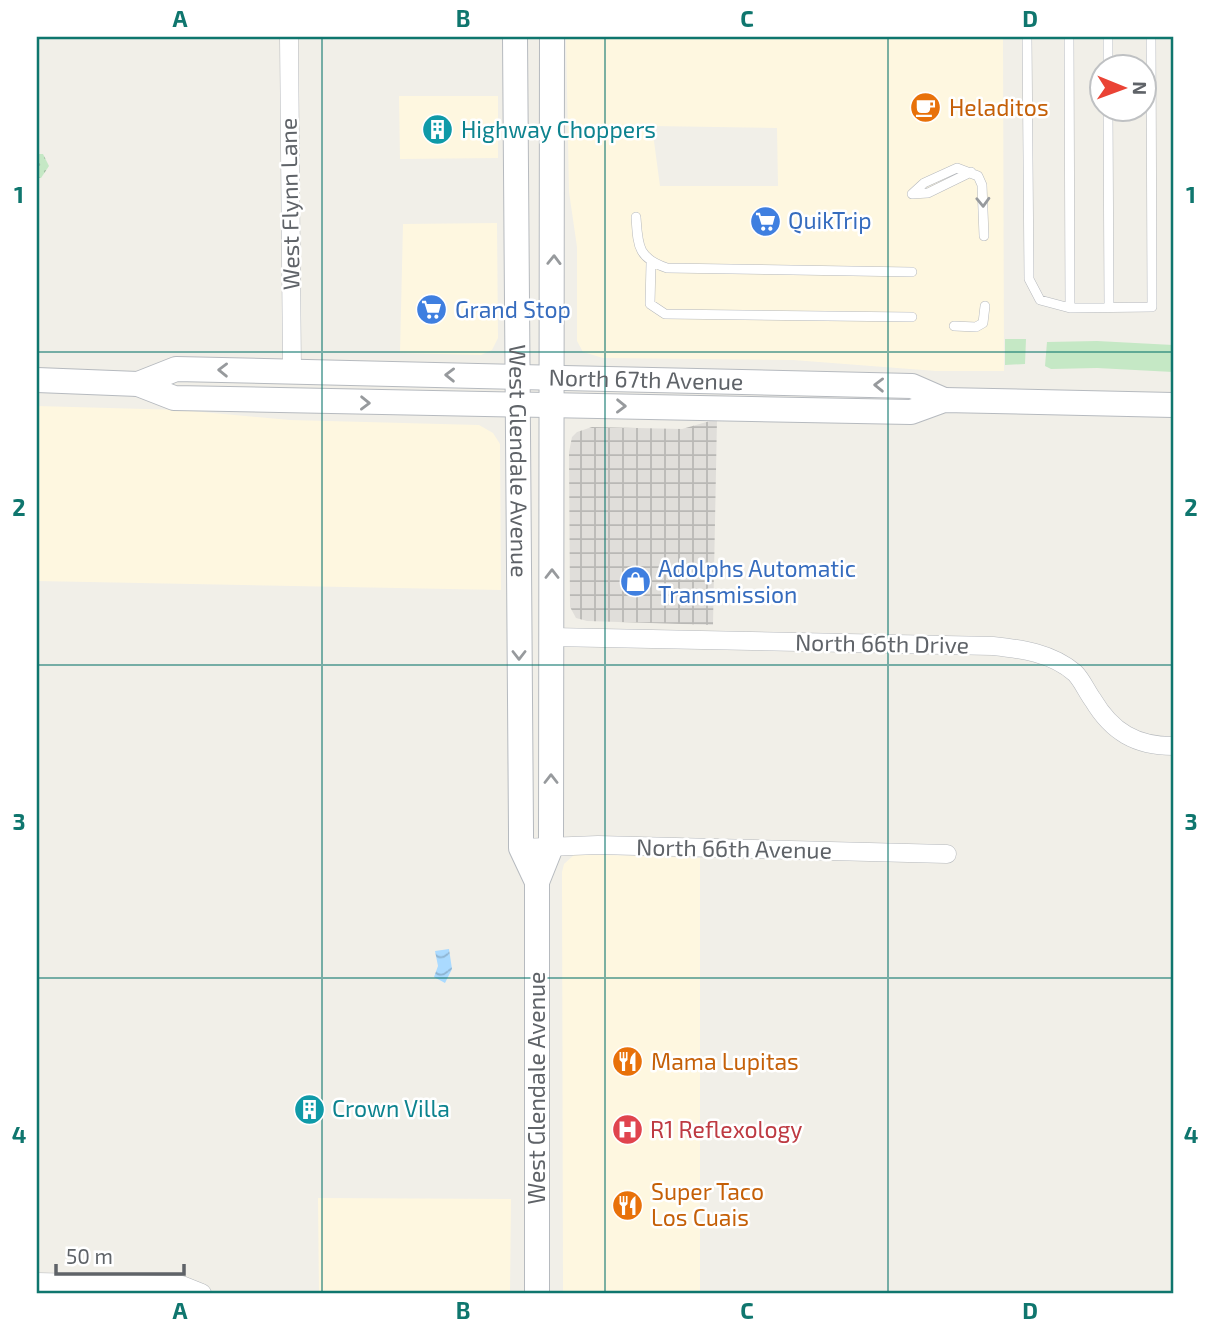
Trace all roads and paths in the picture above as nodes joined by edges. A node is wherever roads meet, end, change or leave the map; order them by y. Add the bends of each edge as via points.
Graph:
1 (289, 37) edge
2 (515, 37) edge
3 (552, 37) edge
4 (1027, 37) edge
5 (1069, 37) edge
6 (1151, 37) edge
7 (1108, 122) edge
8 (912, 194) dead end
9 (636, 217) dead end
10 (984, 236) dead end
11 (651, 263) junction
12 (912, 272) dead end
13 (985, 306) dead end
14 (1109, 307) junction
15 (1070, 308) junction
16 (912, 317) dead end
17 (954, 326) dead end
18 (292, 371) junction
19 (518, 376) junction
20 (553, 377) junction
21 (37, 380) edge
22 (138, 384) junction
23 (944, 400) junction
24 (518, 405) junction
25 (553, 405) junction
26 (1173, 405) edge
27 (552, 638) junction
28 (1173, 746) edge
29 (551, 847) junction
30 (521, 848) junction
31 (947, 853) dead end
32 (537, 882) junction
33 (37, 1282) edge
34 (202, 1293) edge
35 (537, 1293) edge

1 - 18 street, West Flynn Lane
2 - 19 main road, West Glendale Avenue
20 -> 3 main road, West Glendale Avenue
4 - 15 lane via 1029,279 1040,300
5 - 15 lane
6 - 14 lane via 1152,307
7 - 14 lane
8 -> 10 lane via 924,183 957,168 971,172 982,185
9 - 11 lane via 639,248
11 - 12 lane via 667,268
11 - 16 lane via 650,304 665,314
13 - 17 lane via 983,323
14 - 15 lane
19 -> 18 main road, North 67th Avenue
18 -> 22 main road, North 67th Avenue via 176,369
19 - 20 main road, North 67th Avenue
19 - 24 main road, West Glendale Avenue
23 -> 20 main road, North 67th Avenue via 912,386
20 - 25 main road, West Glendale Avenue
21 - 22 main road, North 67th Avenue
22 -> 24 main road, North 67th Avenue via 174,398
25 -> 23 main road, North 67th Avenue via 911,412
23 - 26 main road, North 67th Avenue
24 - 25 main road, North 67th Avenue
24 -> 30 main road, West Glendale Avenue
27 -> 25 main road, West Glendale Avenue
27 - 28 street, North 66th Drive via 1027,650 1055,660 1077,675 1103,716 1127,737 1154,746
29 -> 27 main road, West Glendale Avenue
29 - 30 street, North 66th Avenue
29 - 31 street, North 66th Avenue
29 - 32 main road, West Glendale Avenue
30 - 32 main road, West Glendale Avenue
32 - 35 main road, West Glendale Avenue
33 - 34 street via 182,1285

